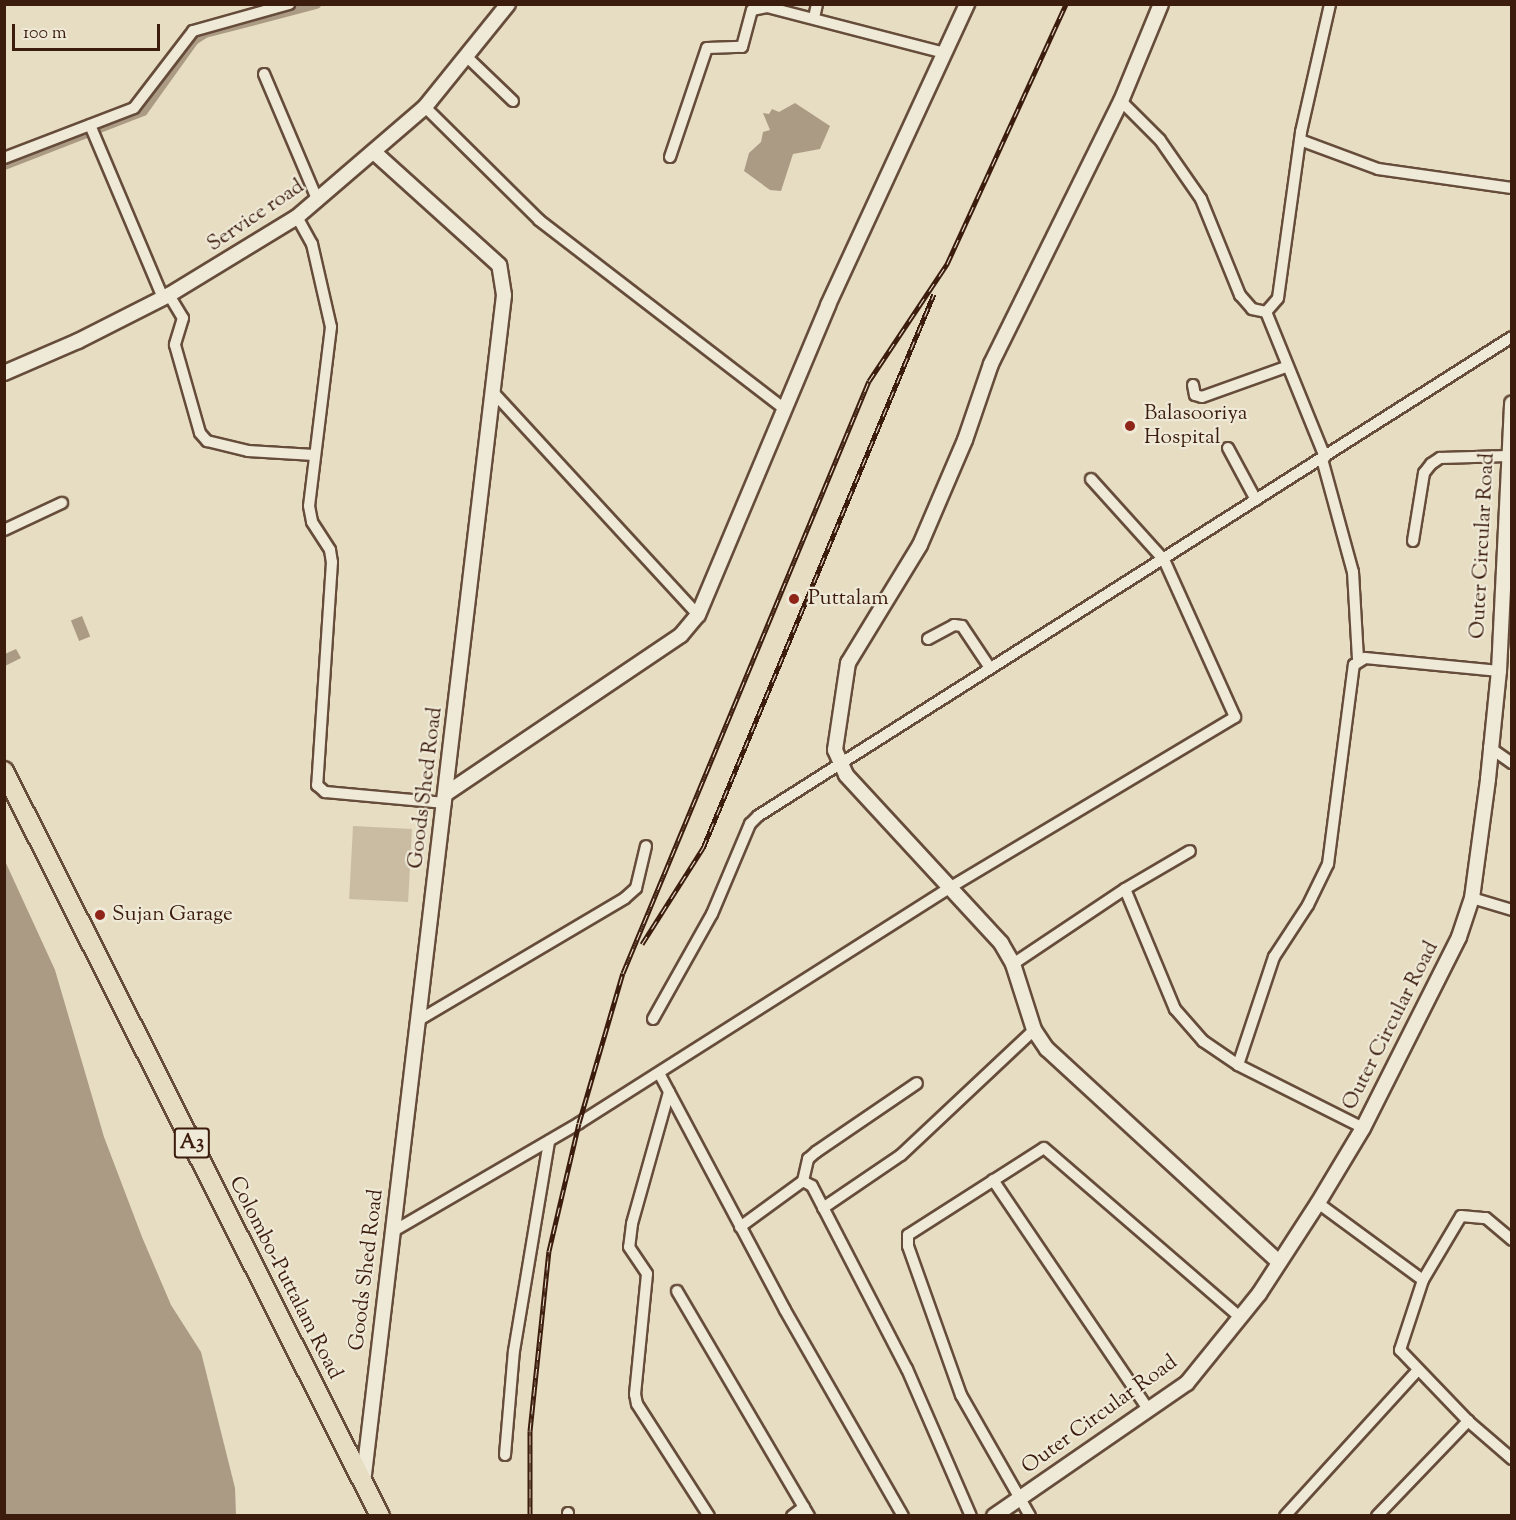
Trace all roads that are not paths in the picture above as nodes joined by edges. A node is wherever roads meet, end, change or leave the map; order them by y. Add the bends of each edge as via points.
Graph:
1 (289, 4) edge
2 (508, 4) edge
3 (817, 4) edge
4 (967, 4) edge
5 (1161, 4) edge
6 (1330, 4) edge
7 (814, 18) junction
8 (945, 53) junction
9 (466, 56) junction
10 (264, 74) dead end
11 (513, 101) dead end
12 (1120, 101) junction
13 (425, 107) junction
14 (91, 127) junction
15 (1300, 140) junction
16 (374, 152) junction
17 (670, 157) dead end
18 (4, 158) edge
19 (1512, 188) edge
20 (318, 201) junction
21 (297, 218) junction
22 (166, 296) junction
23 (1266, 312) junction
24 (1512, 337) edge
25 (1286, 367) junction
26 (4, 373) edge
27 (1193, 385) dead end
28 (493, 392) junction
29 (1512, 403) edge
30 (784, 409) junction
31 (1228, 448) dead end
32 (314, 455) junction
33 (1508, 456) junction
34 (1324, 458) junction
35 (1091, 479) dead end
36 (1256, 500) junction
37 (62, 503) dead end
38 (4, 530) edge
39 (1413, 541) dead end
40 (1164, 560) junction
41 (698, 615) junction
42 (1506, 622) edge
43 (928, 639) dead end
44 (1358, 660) junction
45 (990, 668) junction
46 (1499, 671) junction
47 (1489, 747) junction
48 (1512, 763) edge
49 (839, 765) junction
50 (4, 771) edge
51 (447, 798) junction
52 (646, 846) dead end
53 (1190, 851) dead end
54 (951, 887) junction
55 (1125, 889) junction
56 (1472, 898) junction
57 (1512, 910) edge
58 (1013, 964) junction
59 (652, 1019) dead end
60 (419, 1020) junction
61 (1034, 1030) junction
62 (1238, 1065) junction
63 (659, 1073) junction
64 (917, 1083) dead end
65 (669, 1092) junction
66 (1363, 1128) junction
67 (549, 1141) junction
68 (993, 1180) junction
69 (803, 1181) junction
70 (1318, 1203) junction
71 (823, 1209) junction
72 (740, 1227) junction
73 (392, 1232) junction
74 (1512, 1240) edge
75 (1280, 1262) junction
76 (1423, 1280) junction
77 (677, 1291) dead end
78 (1240, 1317) junction
79 (1417, 1371) junction
80 (1149, 1410) junction
81 (1468, 1422) junction
82 (505, 1455) dead end
83 (1512, 1459) edge
84 (363, 1483) junction
85 (1018, 1500) junction
86 (807, 1511) edge
87 (380, 1515) edge
88 (709, 1515) edge
89 (792, 1515) edge
90 (903, 1515) edge
91 (971, 1515) edge
92 (994, 1515) edge
93 (1030, 1515) edge
94 (1285, 1515) edge
95 (1377, 1515) edge

1 - 14 street via 193,31 134,108
2 - 9 street, Service road
3 - 7 street
4 - 8 street
5 - 12 street
6 - 15 street
7 - 8 street
7 - 17 street via 755,9 742,47 707,48
8 - 30 street
9 - 11 street
9 - 13 street, Service road
10 - 20 street
12 - 23 street via 1160,140 1200,200 1240,295 1252,309
12 - 49 street via 991,364 965,440 920,544 848,663 838,714 835,750
13 - 16 street, Service road
13 - 30 street via 539,220
14 - 18 street
14 - 22 street
15 - 19 street via 1378,169
15 - 23 street via 1278,298
16 - 20 street, Service road
16 - 28 street, Goods Shed Road via 499,265 504,295
20 - 21 street, Service road
21 - 22 street, Service road
21 - 32 street via 312,244 331,327
22 - 26 street, Service road
22 - 32 street via 183,318 175,345 200,433 207,441 248,451
23 - 25 street
24 - 34 street
25 - 27 street via 1202,397 1195,395
25 - 34 street
28 - 41 street
28 - 51 street, Goods Shed Road
29 - 33 street, Outer Circular Road
30 - 41 street
31 - 36 street
32 - 51 street via 309,506 312,522 330,550 332,562 317,785 325,792
33 - 39 street via 1440,458 1431,464 1424,473
33 - 42 street, Outer Circular Road
34 - 36 street
34 - 44 street via 1353,572
35 - 40 street
36 - 40 street
37 - 38 street
40 - 45 street
40 - 54 street via 1235,717
41 - 51 street via 681,635
42 - 46 street, Outer Circular Road
43 - 45 street via 954,625 962,626
44 - 46 street
44 - 62 street via 1354,665 1328,864 1308,905 1274,957
45 - 49 street
46 - 47 street, Outer Circular Road
47 - 48 street
47 - 56 street, Outer Circular Road
49 - 54 street
49 - 59 street via 750,824 712,914
50 - 84 highway, Colombo-Puttalam Road / A3
51 - 60 street, Goods Shed Road
52 - 60 street via 636,888 625,898
53 - 55 street
54 - 58 street via 1001,943
54 - 63 street
55 - 58 street
55 - 62 street via 1175,1009 1203,1041
56 - 57 street
56 - 66 street, Outer Circular Road via 1459,937
58 - 61 street
60 - 73 street, Goods Shed Road
61 - 71 street via 901,1155
61 - 75 street via 1047,1049
62 - 66 street
63 - 65 street
63 - 67 street
64 - 69 street via 816,1152 808,1159
65 - 72 street
65 - 88 street via 631,1236 632,1254 646,1267 647,1274 635,1394 637,1404
66 - 70 street, Outer Circular Road
67 - 73 street
67 - 82 street via 514,1351
68 - 78 street via 1040,1149 1051,1150
68 - 80 street
68 - 85 street via 908,1235 907,1241 961,1395
69 - 71 street via 812,1186
69 - 72 street
70 - 75 street, Outer Circular Road
70 - 76 street
71 - 91 street via 907,1369
72 - 90 street
73 - 84 street, Goods Shed Road
74 - 76 street via 1486,1218 1461,1216
75 - 78 street, Outer Circular Road
76 - 79 street via 1400,1341 1400,1350
77 - 86 street
78 - 80 street, Outer Circular Road via 1187,1383
79 - 81 street
79 - 94 street
80 - 85 street, Outer Circular Road
81 - 83 street
81 - 95 street
84 - 87 highway, Colombo-Puttalam Road / A3
85 - 92 street, Outer Circular Road
85 - 93 street
86 - 89 street

